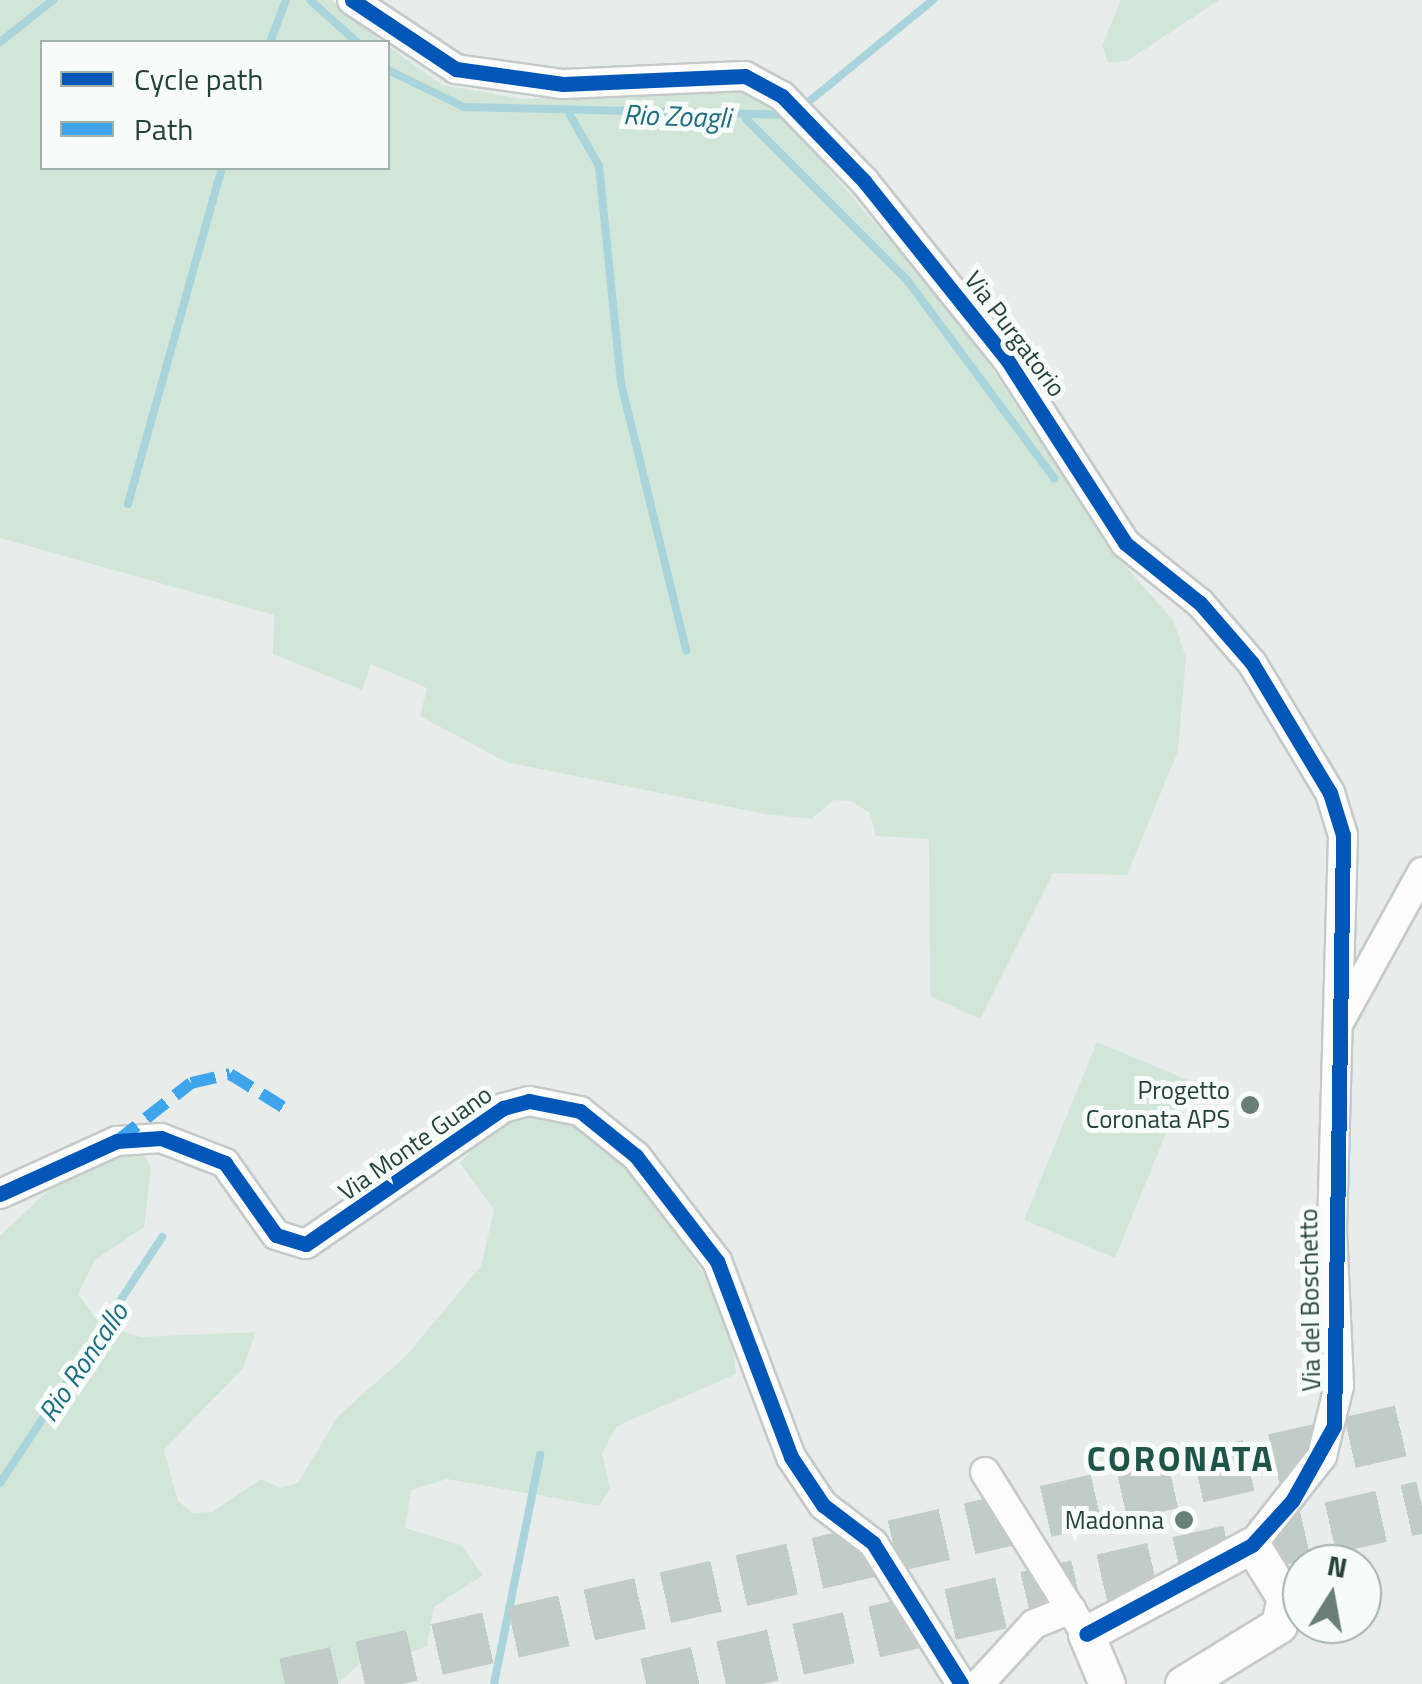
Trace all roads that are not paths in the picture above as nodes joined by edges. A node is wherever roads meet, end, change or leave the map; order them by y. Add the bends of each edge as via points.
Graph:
1 (352, 0) edge
2 (1422, 872) edge
3 (1340, 1019) junction
4 (0, 1194) edge
5 (985, 1472) dead end
6 (1252, 1544) junction
7 (1078, 1622) junction
8 (961, 1684) edge
9 (979, 1684) edge
10 (1107, 1684) edge
11 (1184, 1684) edge

1 - 3 street, Via Purgatorio via 456,68 563,84 745,76 782,96 864,182 1006,358 1125,543 1200,602 1252,663 1330,793 1343,835
2 - 3 street, Via del Boschetto
3 - 6 street, Via del Boschetto via 1334,1426 1292,1501
4 - 8 street, Via Monte Guano via 117,1141 161,1138 225,1163 276,1235 306,1244 502,1108 529,1101 580,1112 636,1156 717,1261 791,1457 823,1505 872,1543
5 - 7 street
6 - 7 street, Via del Boschetto
6 - 11 street via 1284,1598 1280,1626
7 - 9 street via 1034,1624
7 - 10 street

